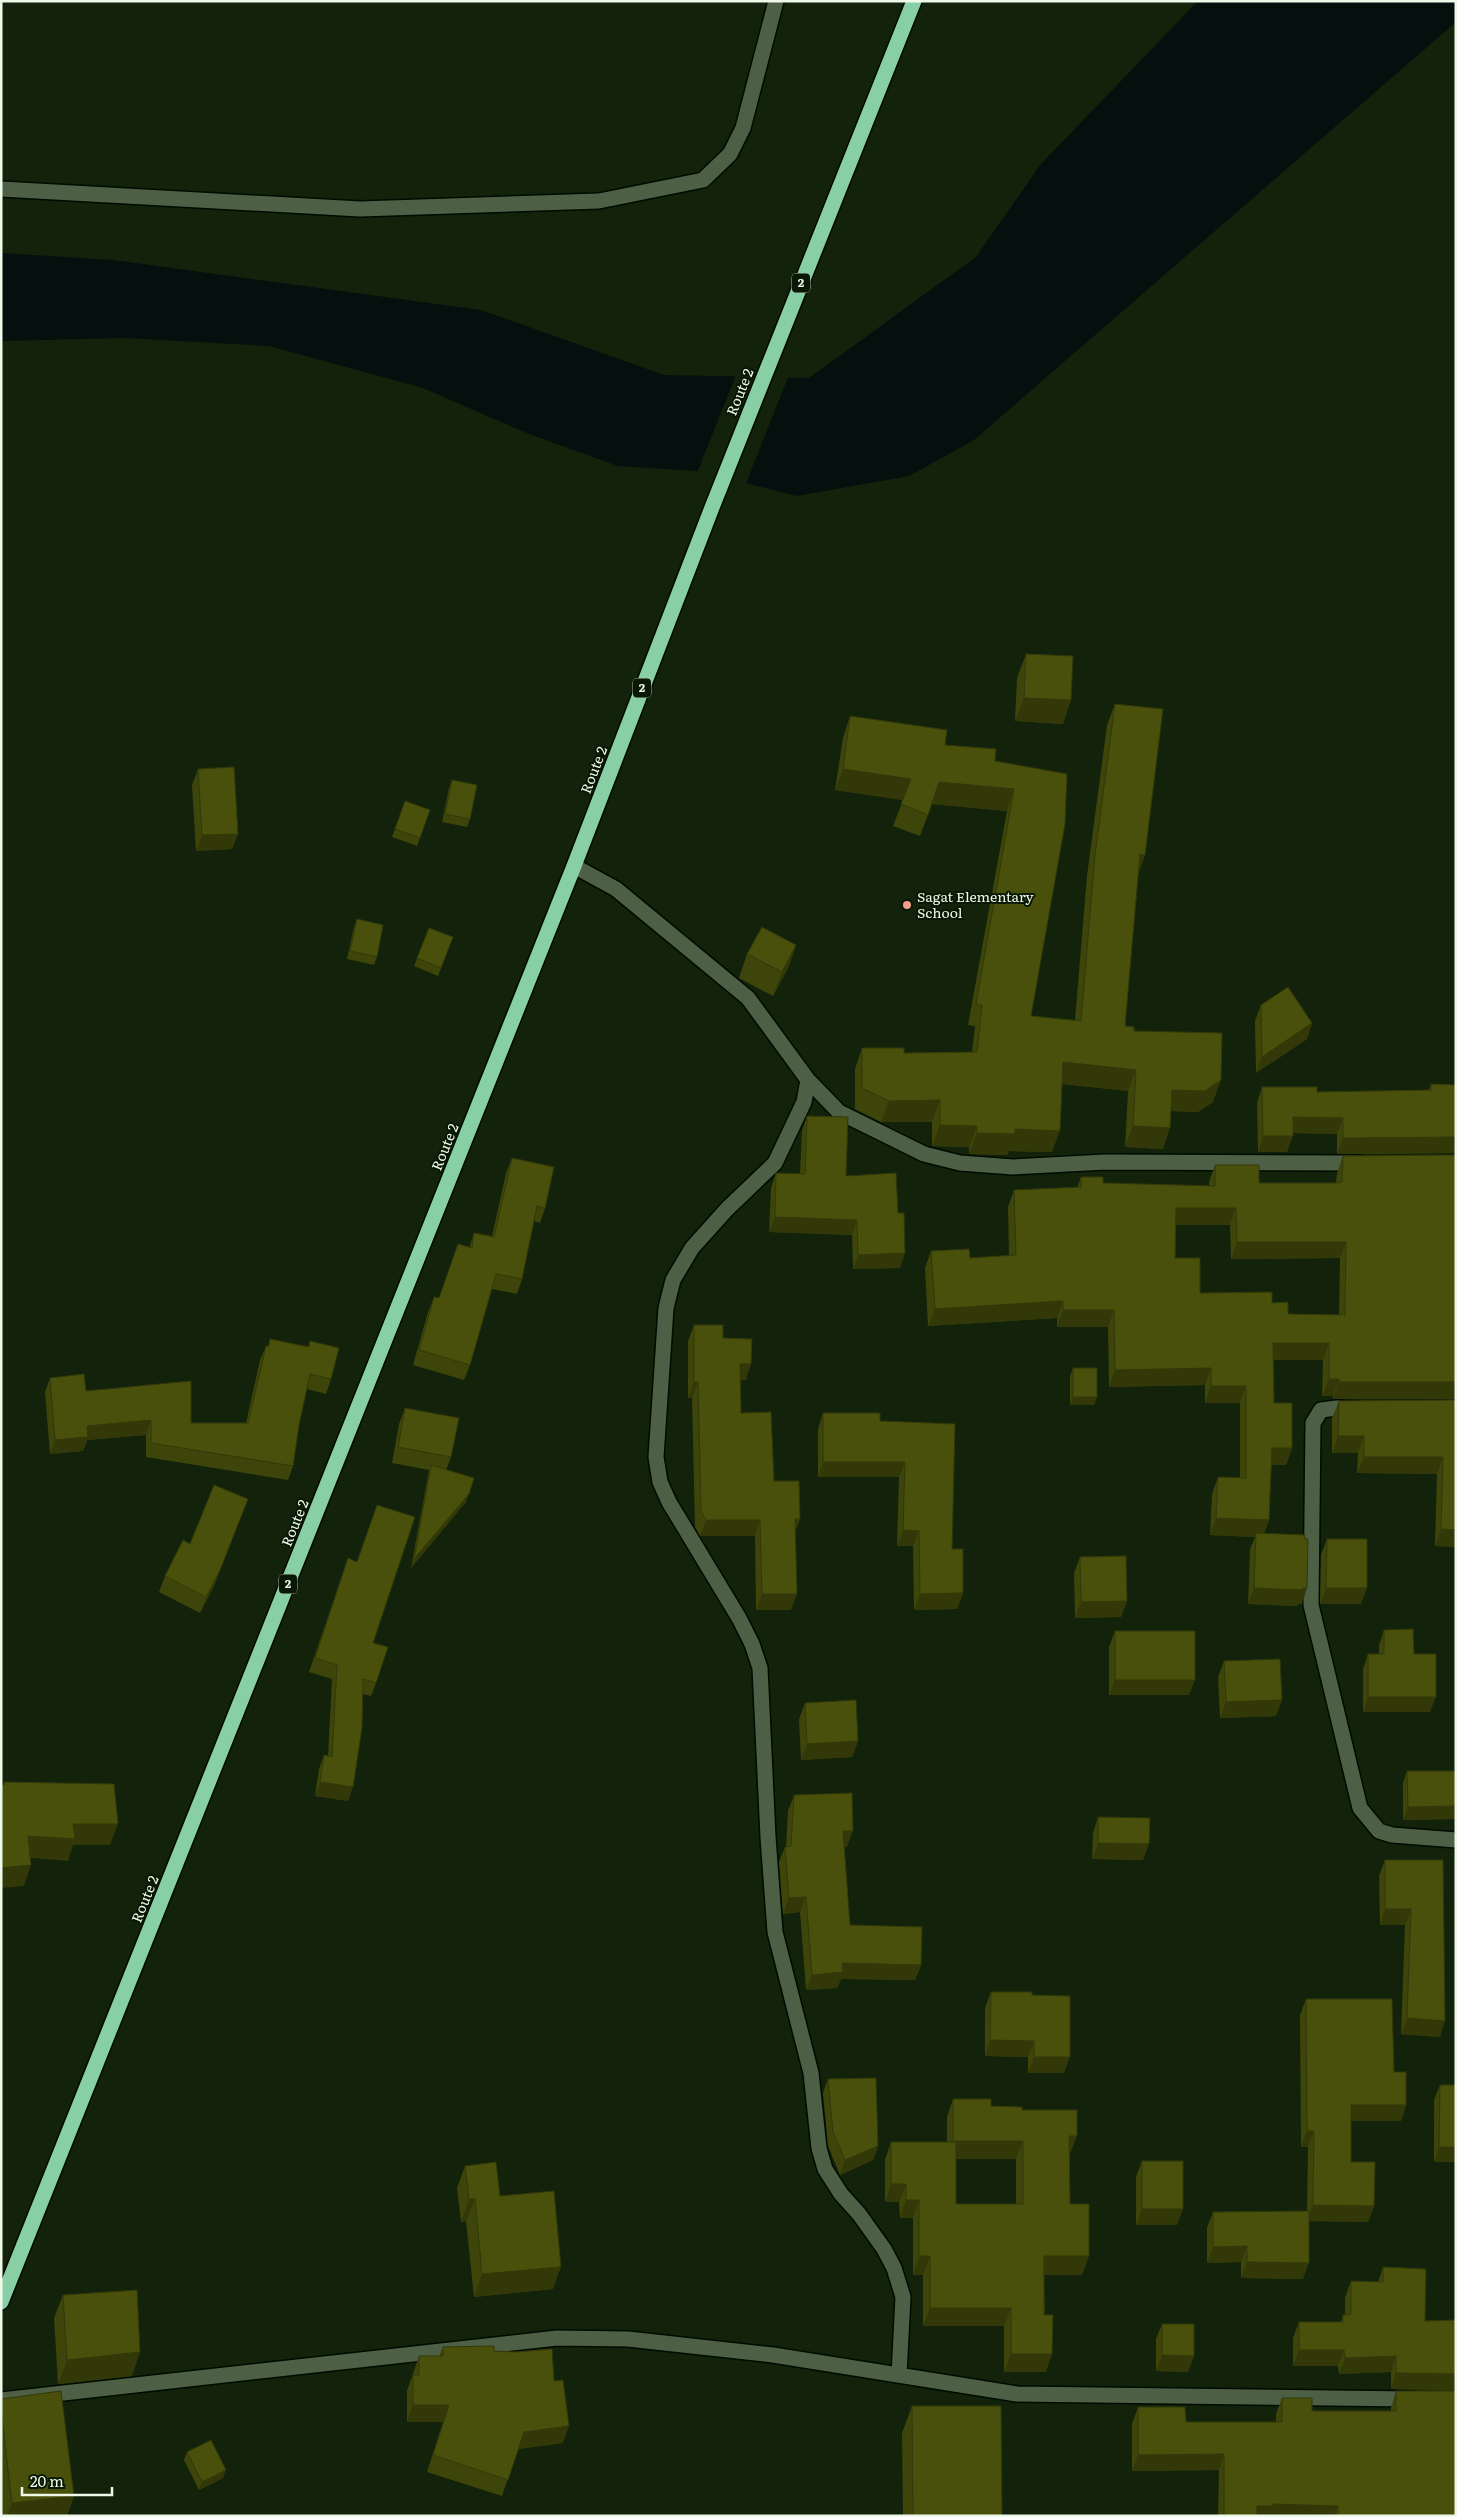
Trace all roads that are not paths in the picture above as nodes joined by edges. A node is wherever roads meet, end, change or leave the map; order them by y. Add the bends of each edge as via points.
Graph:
1 (776, 1) edge
2 (914, 1) edge
3 (1, 189) edge
4 (574, 866) junction
5 (808, 1080) junction
6 (1377, 1163) edge
7 (1369, 1408) edge
8 (1456, 1840) edge
9 (1, 2302) edge
10 (899, 2375) junction
11 (1429, 2399) edge
12 (1, 2400) edge

1 - 3 street via 743,128 730,154 703,180 599,202 360,209
2 - 4 highway, Route 2 / 2 via 711,510
4 - 5 street via 616,889 748,998
4 - 9 highway, Route 2 / 2
5 - 6 street via 839,1112 924,1154 960,1163 1013,1167 1105,1162
5 - 10 street via 804,1102 775,1163 692,1248 673,1280 666,1308 656,1457 660,1482 669,1502 739,1618 760,1668 775,1932 811,2073 819,2148 825,2169 884,2249 894,2268 902,2296
7 - 8 street via 1327,1408 1321,1410 1313,1423 1311,1605 1360,1808 1380,1831 1392,1835
10 - 11 street via 1017,2394
10 - 12 street via 772,2355 628,2339 557,2338

